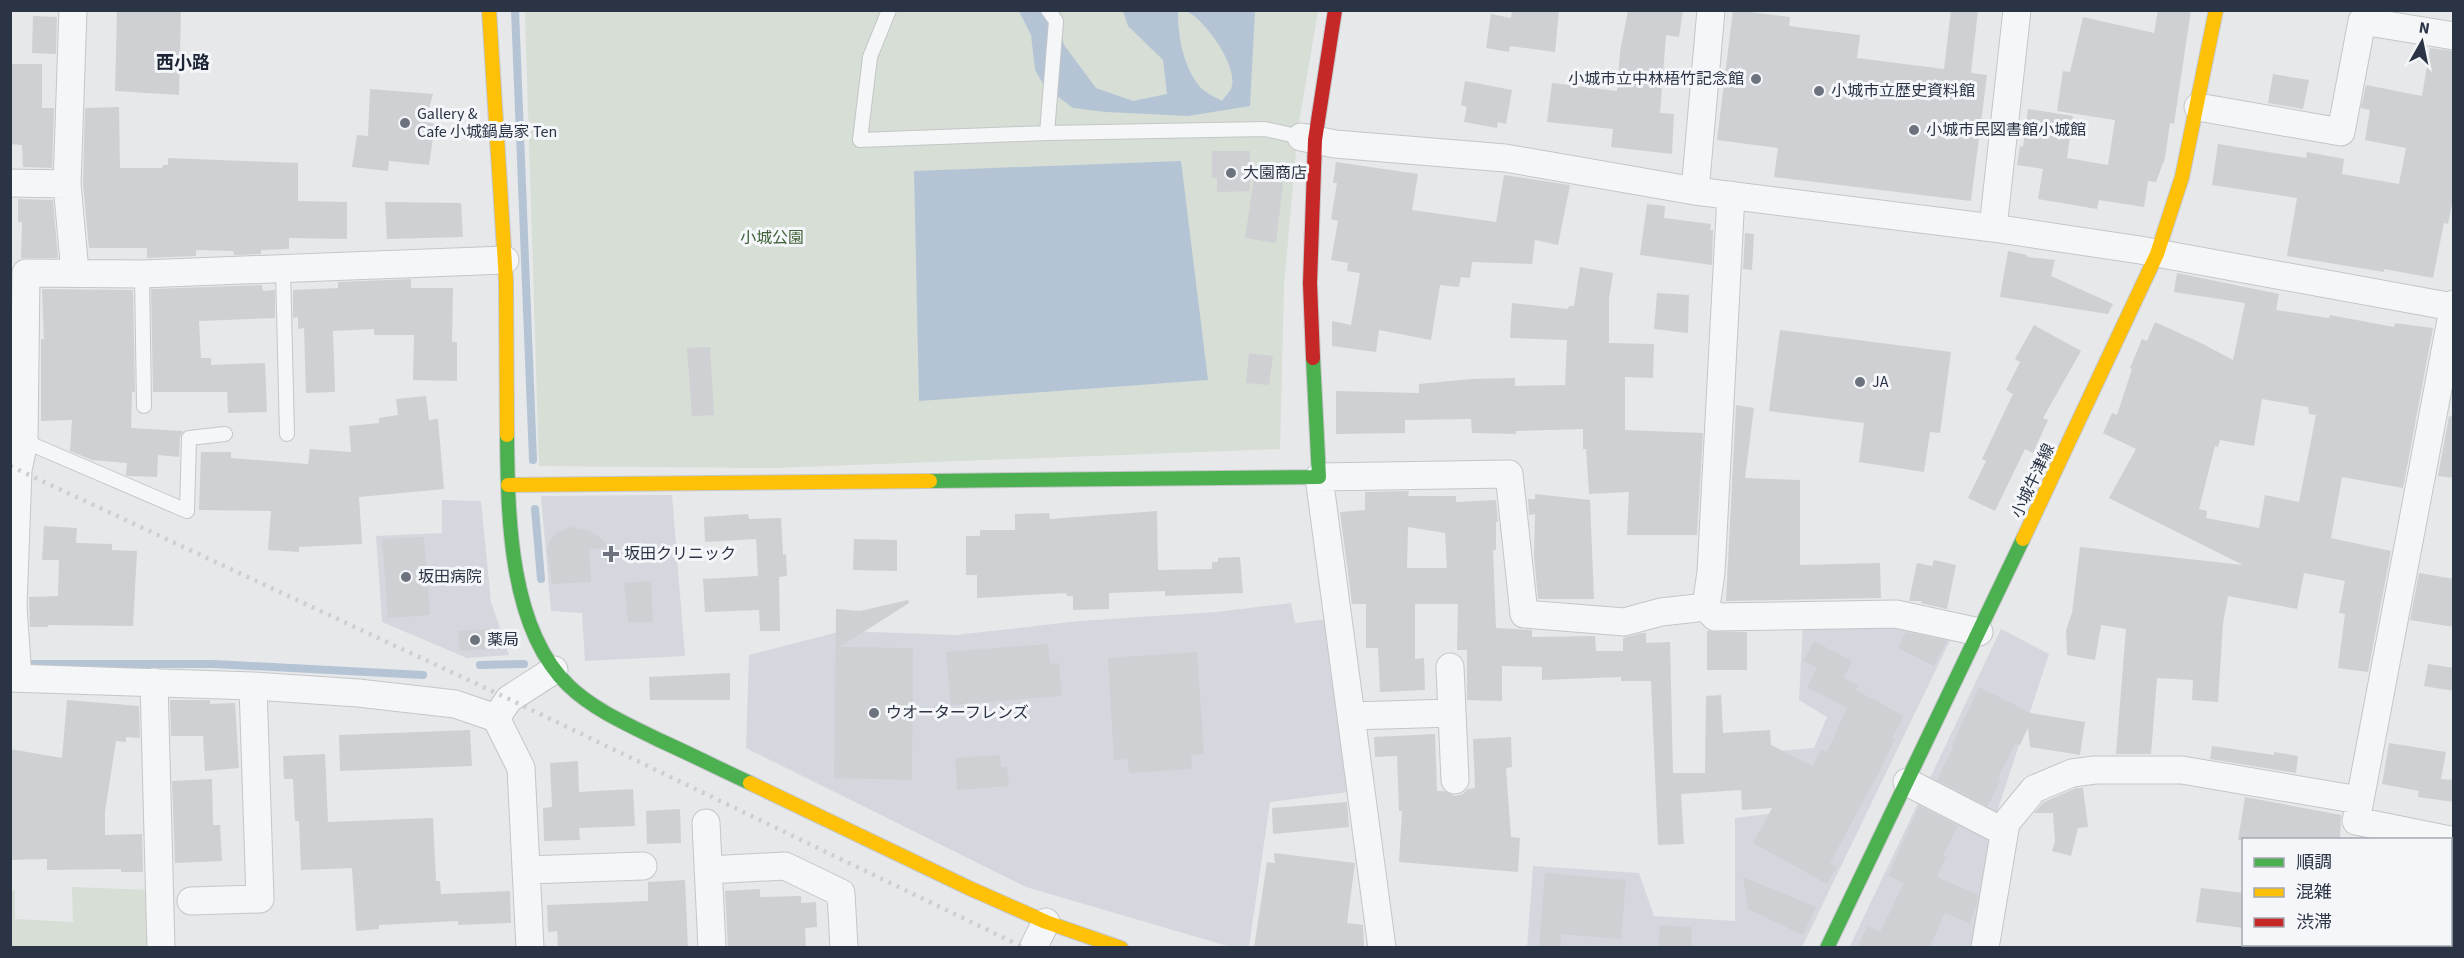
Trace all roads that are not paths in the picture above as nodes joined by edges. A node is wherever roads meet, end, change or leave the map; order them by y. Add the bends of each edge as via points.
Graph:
1 (73, 10) edge
2 (489, 10) edge
3 (889, 10) edge
4 (1048, 10) edge
5 (1335, 10) edge
6 (1712, 10) edge
7 (2017, 10) edge
8 (2216, 10) edge
9 (2411, 19) edge
10 (2454, 36) edge
11 (2198, 107) junction
12 (1047, 133) junction
13 (1305, 138) junction
14 (10, 183) edge
15 (67, 184) junction
16 (1695, 191) junction
17 (1731, 195) junction
18 (1993, 228) junction
19 (2157, 254) junction
20 (505, 260) junction
21 (283, 269) junction
22 (75, 272) junction
23 (142, 274) junction
24 (2453, 306) edge
25 (17, 330) edge
26 (144, 406) dead end
27 (225, 434) dead end
28 (287, 434) dead end
29 (24, 441) junction
30 (1319, 477) junction
31 (508, 485) junction
32 (13, 518) edge
33 (12, 607) edge
34 (1706, 607) junction
35 (1979, 633) junction
36 (1450, 668) dead end
37 (554, 670) junction
38 (14, 678) edge
39 (154, 682) junction
40 (253, 686) junction
41 (1452, 712) junction
42 (1352, 716) junction
43 (496, 718) junction
44 (1455, 780) dead end
45 (1906, 782) junction
46 (2359, 800) junction
47 (706, 823) dead end
48 (2004, 832) junction
49 (2441, 838) edge
50 (643, 866) dead end
51 (526, 870) junction
52 (708, 870) junction
53 (191, 901) dead end
54 (1046, 922) junction
55 (161, 948) edge
56 (530, 948) edge
57 (712, 948) edge
58 (844, 948) edge
59 (1033, 948) edge
60 (1122, 948) edge
61 (1382, 948) edge
62 (1827, 948) edge
63 (1985, 948) edge

1 - 15 street
2 - 20 street
3 - 12 lane via 870,57 860,140
4 - 12 lane via 1056,21
5 - 13 street
6 - 16 street
7 - 18 street
8 - 11 street, 小城牛津線
9 - 10 street
9 - 11 street via 2362,21 2341,132
11 - 19 street, 小城牛津線 via 2182,177
12 - 13 lane via 1265,129
13 - 16 street via 1505,158
13 - 30 street
14 - 15 street
15 - 22 street
16 - 17 street
17 - 18 street
17 - 34 street
18 - 19 street
19 - 24 street
19 - 35 street, 小城牛津線
20 - 21 street
20 - 31 street
21 - 23 street
21 - 28 lane
22 - 23 street
22 - 25 street via 26,273
23 - 26 lane
24 - 46 street
25 - 29 street
27 - 29 lane via 189,438 187,511
29 - 32 street
30 - 31 street
30 - 34 street via 1509,474 1524,614 1624,621
30 - 42 street
31 - 37 street via 515,567 522,596
32 - 33 street
33 - 38 street
34 - 35 street via 1715,617 1896,614
35 - 45 street, 小城牛津線
36 - 41 street
37 - 43 street via 509,699
37 - 54 street via 585,699 633,727
38 - 39 street
39 - 40 street
39 - 55 street
40 - 43 street via 455,705
40 - 53 street via 260,899
41 - 42 street
41 - 44 street
42 - 61 street
43 - 51 street via 521,768
45 - 48 street
45 - 62 street, 小城牛津線
46 - 48 street via 2182,770 2095,770 2072,773 2034,789 2006,823
46 - 49 street via 2356,821
47 - 52 street
48 - 63 street
50 - 51 street
51 - 56 street
52 - 57 street
52 - 58 street via 785,866 841,892
54 - 59 street
54 - 60 street

